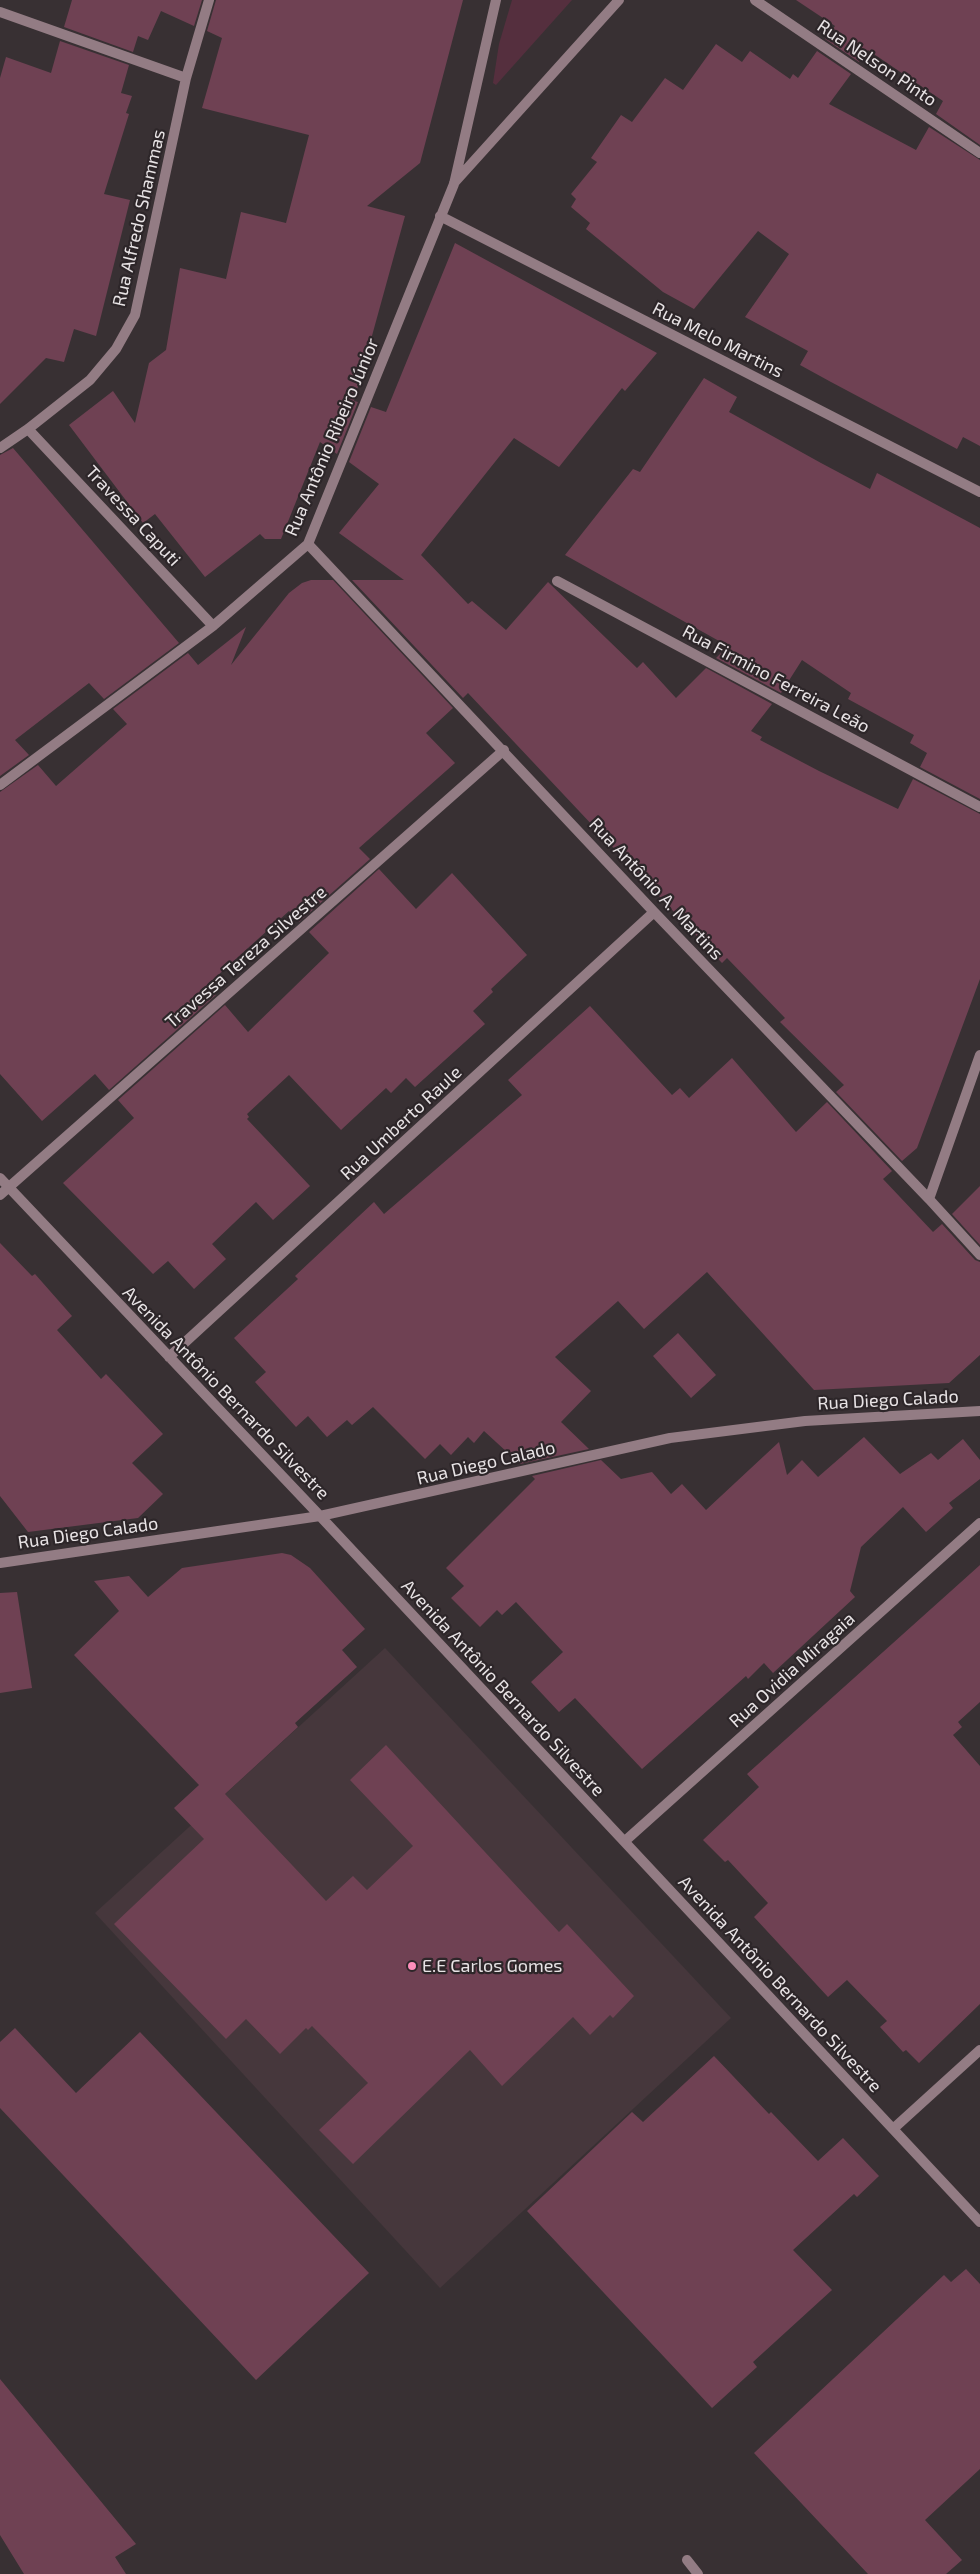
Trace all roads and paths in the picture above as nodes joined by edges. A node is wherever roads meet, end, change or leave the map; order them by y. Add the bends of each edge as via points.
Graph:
1 (209, 0) edge
2 (496, 0) edge
3 (620, 0) edge
4 (755, 0) edge
5 (0, 12) edge
6 (186, 78) junction
7 (980, 153) edge
8 (454, 184) junction
9 (440, 216) junction
10 (28, 429) junction
11 (0, 448) edge
12 (980, 492) edge
13 (308, 544) junction
14 (557, 581) dead end
15 (213, 626) junction
16 (504, 750) junction
17 (0, 785) edge
18 (980, 807) edge
19 (654, 912) junction
20 (980, 1055) edge
21 (0, 1178) edge
22 (9, 1188) junction
23 (0, 1195) edge
24 (929, 1199) junction
25 (980, 1255) edge
26 (169, 1358) junction
27 (980, 1411) edge
28 (320, 1516) junction
29 (980, 1523) edge
30 (0, 1563) edge
31 (626, 1842) junction
32 (980, 2050) edge
33 (893, 2128) junction
34 (980, 2222) edge
35 (687, 2560) dead end
36 (698, 2574) edge

1 - 6 street, Rua Alfredo Shammas
2 - 8 street, Rua Antônio Ribeiro Júnior
3 - 8 street
4 - 7 street, Rua Nelson Pinto
5 - 6 street
6 - 10 street, Rua Alfredo Shammas via 135,315 116,349 90,380
8 - 9 street, Rua Antônio Ribeiro Júnior
9 - 12 street, Rua Melo Martins
9 - 13 street, Rua Antônio Ribeiro Júnior
10 - 11 street, Rua Alfredo Shammas
10 - 15 street, Travessa Caputi
13 - 15 street, Rua Antônio Ribeiro Júnior
13 - 16 street, Rua Antônio A. Martins
14 - 18 street, Rua Firmino Ferreira Leão
15 - 17 street, Rua Antônio Ribeiro Júnior
16 - 19 street, Rua Antônio A. Martins
16 - 22 street, Travessa Tereza Silvestre
19 - 24 street, Rua Antônio A. Martins
19 - 26 street, Rua Umberto Raule
20 - 24 street
21 - 22 street, Avenida Antônio Bernardo Silvestre
22 - 23 street, Travessa Tereza Silvestre
22 - 26 street, Avenida Antônio Bernardo Silvestre
24 - 25 street, Rua Antônio A. Martins
26 - 28 street, Avenida Antônio Bernardo Silvestre
27 - 28 street, Rua Diego Calado via 805,1421 670,1438
28 - 30 street, Rua Diego Calado
28 - 31 street, Avenida Antônio Bernardo Silvestre
29 - 31 street, Rua Ovidia Miragaia
31 - 33 street, Avenida Antônio Bernardo Silvestre
32 - 33 street
33 - 34 street, Avenida Antônio Bernardo Silvestre
35 - 36 street

